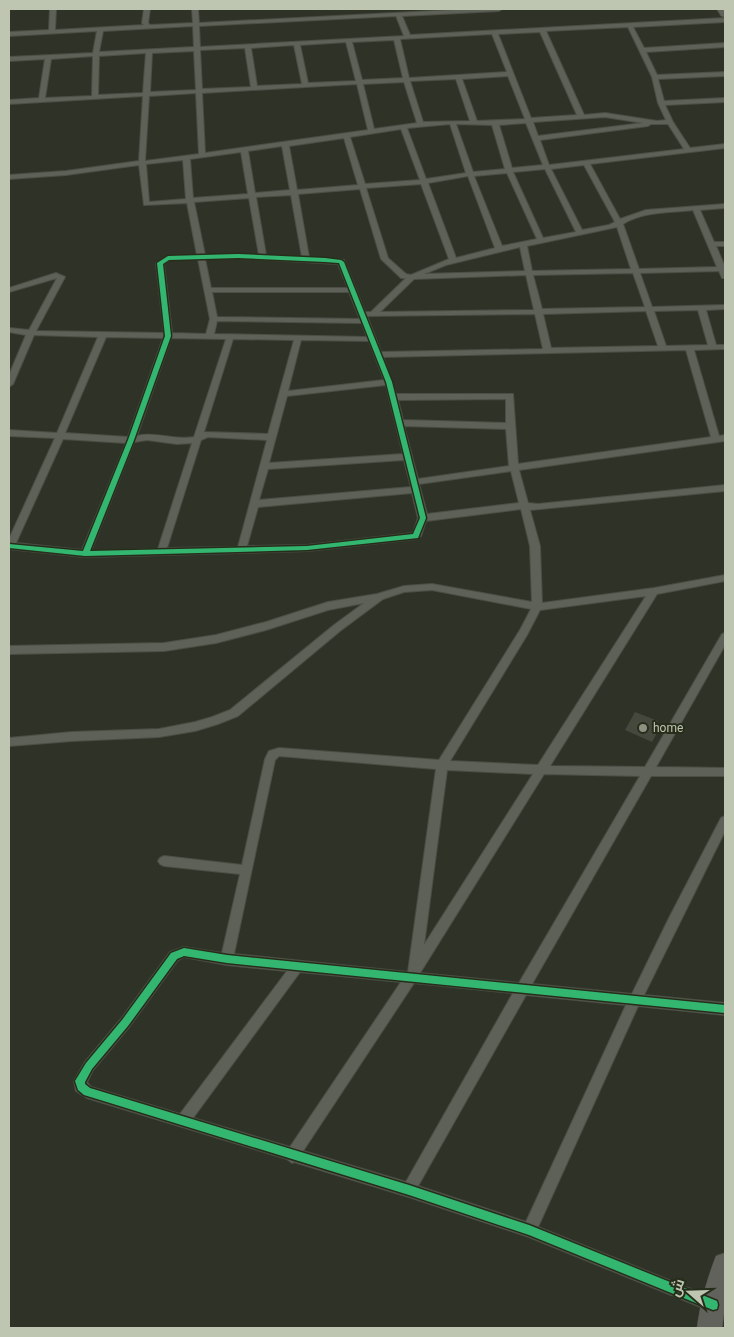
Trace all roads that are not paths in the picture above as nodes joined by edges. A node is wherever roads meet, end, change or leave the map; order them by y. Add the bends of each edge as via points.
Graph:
1 (53, 9) edge
2 (147, 9) edge
3 (195, 9) edge
4 (499, 9) edge
5 (722, 9) edge
6 (368, 12) edge
7 (398, 14) junction
8 (725, 14) edge
9 (725, 20) edge
10 (195, 25) junction
11 (630, 26) junction
12 (148, 27) junction
13 (100, 30) junction
14 (52, 31) junction
15 (542, 31) junction
16 (9, 34) edge
17 (495, 34) junction
18 (396, 38) junction
19 (408, 38) junction
20 (349, 40) junction
21 (297, 43) junction
22 (248, 45) junction
23 (725, 45) edge
24 (198, 48) junction
25 (643, 50) junction
26 (149, 52) junction
27 (96, 53) junction
28 (48, 57) junction
29 (9, 59) edge
30 (511, 74) junction
31 (725, 74) edge
32 (458, 77) junction
33 (655, 77) junction
34 (406, 80) junction
35 (358, 83) junction
36 (305, 84) junction
37 (254, 87) junction
38 (200, 90) junction
39 (146, 94) junction
40 (95, 97) junction
41 (42, 100) junction
42 (725, 100) edge
43 (9, 102) edge
44 (661, 103) junction
45 (581, 116) junction
46 (529, 120) junction
47 (452, 122) junction
48 (474, 122) junction
49 (670, 122) junction
50 (495, 123) junction
51 (657, 123) junction
52 (420, 124) junction
53 (403, 126) junction
54 (371, 131) junction
55 (346, 135) junction
56 (537, 138) junction
57 (285, 144) junction
58 (725, 146) edge
59 (244, 149) junction
60 (688, 150) junction
61 (202, 154) junction
62 (186, 156) junction
63 (142, 162) junction
64 (586, 162) junction
65 (547, 167) junction
66 (508, 170) junction
67 (470, 174) junction
68 (9, 177) edge
69 (422, 182) junction
70 (363, 187) junction
71 (294, 192) junction
72 (252, 196) junction
73 (190, 200) junction
74 (725, 206) edge
75 (696, 208) junction
76 (619, 223) junction
77 (580, 232) junction
78 (541, 241) junction
79 (523, 244) junction
80 (712, 244) junction
81 (725, 244) edge
82 (499, 249) junction
83 (200, 257) junction
84 (263, 257) junction
85 (306, 259) junction
86 (453, 260) junction
87 (636, 271) junction
88 (529, 273) junction
89 (724, 273) edge
90 (412, 277) junction
91 (9, 290) edge
92 (209, 290) junction
93 (352, 290) junction
94 (725, 307) edge
95 (701, 308) junction
96 (649, 309) junction
97 (537, 312) junction
98 (373, 314) junction
99 (362, 317) junction
100 (214, 319) junction
101 (9, 330) edge
102 (32, 333) junction
103 (102, 335) junction
104 (168, 336) junction
105 (209, 337) junction
106 (230, 337) junction
107 (298, 338) junction
108 (370, 339) junction
109 (713, 347) junction
110 (725, 347) edge
111 (663, 348) junction
112 (689, 348) junction
113 (548, 351) junction
114 (377, 355) junction
115 (12, 371) edge
116 (389, 382) junction
117 (9, 384) edge
118 (284, 394) junction
119 (393, 397) junction
120 (399, 423) junction
121 (510, 426) junction
122 (9, 433) edge
123 (60, 436) junction
124 (272, 437) junction
125 (721, 439) edge
126 (130, 440) junction
127 (198, 440) junction
128 (407, 456) junction
129 (264, 466) junction
130 (514, 468) junction
131 (415, 486) junction
132 (725, 488) edge
133 (254, 504) junction
134 (525, 507) junction
135 (423, 518) junction
136 (9, 546) edge
137 (242, 549) junction
138 (162, 552) junction
139 (85, 554) junction
140 (725, 578) edge
141 (654, 591) junction
142 (380, 596) junction
143 (537, 607) junction
144 (725, 637) edge
145 (9, 650) edge
146 (9, 742) edge
147 (442, 765) junction
148 (541, 770) junction
149 (648, 771) junction
150 (725, 772) edge
151 (725, 821) edge
152 (164, 861) dead end
153 (246, 870) junction
154 (227, 959) junction
155 (297, 966) junction
156 (413, 974) junction
157 (523, 988) junction
158 (635, 999) junction
159 (725, 1009) edge
160 (183, 1121) junction
161 (292, 1156) junction
162 (409, 1190) junction
163 (529, 1230) junction
164 (725, 1265) edge
165 (711, 1316) edge

1 - 14 street
2 - 12 street via 145,23
3 - 10 street
4 - 7 street
5 - 8 highway
6 - 7 street
6 - 10 street
7 - 19 street
9 - 11 street
10 - 12 street
10 - 24 street
11 - 15 street
11 - 25 street
12 - 13 street
13 - 14 street
13 - 27 street
14 - 16 street
15 - 17 street
15 - 45 street
17 - 19 street
17 - 30 street
18 - 19 street
18 - 20 street
18 - 34 street
20 - 21 street
20 - 35 street
21 - 22 street
21 - 36 street
22 - 24 street
22 - 37 street
23 - 25 street
24 - 26 street
24 - 38 street
25 - 33 street
26 - 27 street
26 - 39 street
27 - 28 street
27 - 40 street
28 - 29 street
28 - 41 street
30 - 32 street
30 - 46 street
31 - 33 street
32 - 34 street
32 - 48 street
33 - 44 street
34 - 35 street
34 - 52 street
35 - 36 street
35 - 54 street
36 - 37 street
37 - 38 street
38 - 39 street
38 - 61 street
39 - 40 street
39 - 63 street
40 - 41 street
41 - 43 street
42 - 44 street
44 - 49 street
45 - 46 street
45 - 51 street via 621,116
46 - 50 street
46 - 56 street
47 - 48 street
47 - 52 street
47 - 67 street
48 - 50 street
49 - 51 street
49 - 60 street
50 - 66 street
51 - 56 street
52 - 53 street
53 - 54 street
53 - 69 street
54 - 55 street
55 - 57 street
55 - 70 street
56 - 65 street
57 - 59 street
57 - 71 street
58 - 60 street
59 - 61 street
59 - 72 street
60 - 64 street
61 - 62 street
62 - 63 street
62 - 73 street
63 - 68 street via 51,175
63 - 73 street via 146,204
64 - 65 street
64 - 76 street
65 - 66 street
65 - 77 street
66 - 67 street
66 - 78 street
67 - 69 street
67 - 82 street
69 - 70 street
69 - 86 street
70 - 71 street
70 - 90 street via 384,259 404,276
71 - 72 street
71 - 85 street
72 - 73 street
72 - 84 street
73 - 83 street
74 - 75 street
75 - 76 street via 642,213 628,216
75 - 80 street
76 - 77 street via 611,228
76 - 87 street
77 - 78 street
78 - 79 street
79 - 82 street
79 - 88 street
80 - 81 street
80 - 89 street
82 - 86 street
83 - 84 street
83 - 92 street
83 - 104 street via 168,258 160,263
84 - 85 street
85 - 93 street via 341,262
86 - 90 street
87 - 88 street
87 - 89 street
87 - 96 street
88 - 90 street
88 - 97 street
90 - 98 street
91 - 102 street via 60,276
92 - 93 street
92 - 100 street
93 - 99 street
94 - 95 street
95 - 96 street
95 - 109 street
96 - 97 street
96 - 111 street
97 - 98 street
97 - 113 street
98 - 99 street
99 - 100 street
99 - 108 street
100 - 105 street
101 - 102 street
102 - 103 street
102 - 115 street
103 - 104 street
103 - 123 street
104 - 105 street
104 - 126 street
105 - 106 street
106 - 107 street
106 - 127 street
107 - 108 street
107 - 118 street
108 - 114 street
109 - 110 street
109 - 112 street
111 - 112 street
111 - 113 street
112 - 125 street
113 - 114 street
114 - 116 street
115 - 117 street
116 - 118 street
116 - 119 street
118 - 124 street
119 - 120 street
119 - 121 street via 510,396
120 - 121 street
120 - 128 street
121 - 130 street
122 - 123 street
123 - 126 street
123 - 136 street
124 - 127 street via 206,434
124 - 129 street
125 - 130 street
126 - 127 street via 145,437 188,442
126 - 139 street
127 - 138 street
128 - 129 street
128 - 131 street
129 - 133 street
130 - 131 street
130 - 134 street
131 - 133 street
131 - 135 street
132 - 134 street
133 - 137 street
134 - 135 street
134 - 143 street via 535,546
135 - 137 street via 416,536 307,548
136 - 139 street
137 - 138 street
138 - 139 street
140 - 141 street
141 - 143 street
141 - 148 street
142 - 143 street via 410,588 432,587
142 - 145 street via 328,606 216,639 164,647
142 - 146 street via 234,713 215,721 164,734
143 - 147 street
144 - 149 street
147 - 148 street
147 - 153 street via 273,754
147 - 156 street
148 - 149 street
148 - 156 street
149 - 150 street
149 - 157 street
151 - 158 street
152 - 153 street
153 - 154 street
154 - 155 street
154 - 160 street via 184,952 174,956 80,1081 87,1092
155 - 156 street
155 - 160 street
156 - 157 street
156 - 161 street
157 - 158 street
157 - 162 street
158 - 159 street
158 - 163 street
160 - 161 street
161 - 162 street
162 - 163 street
163 - 165 street
164 - 165 highway

